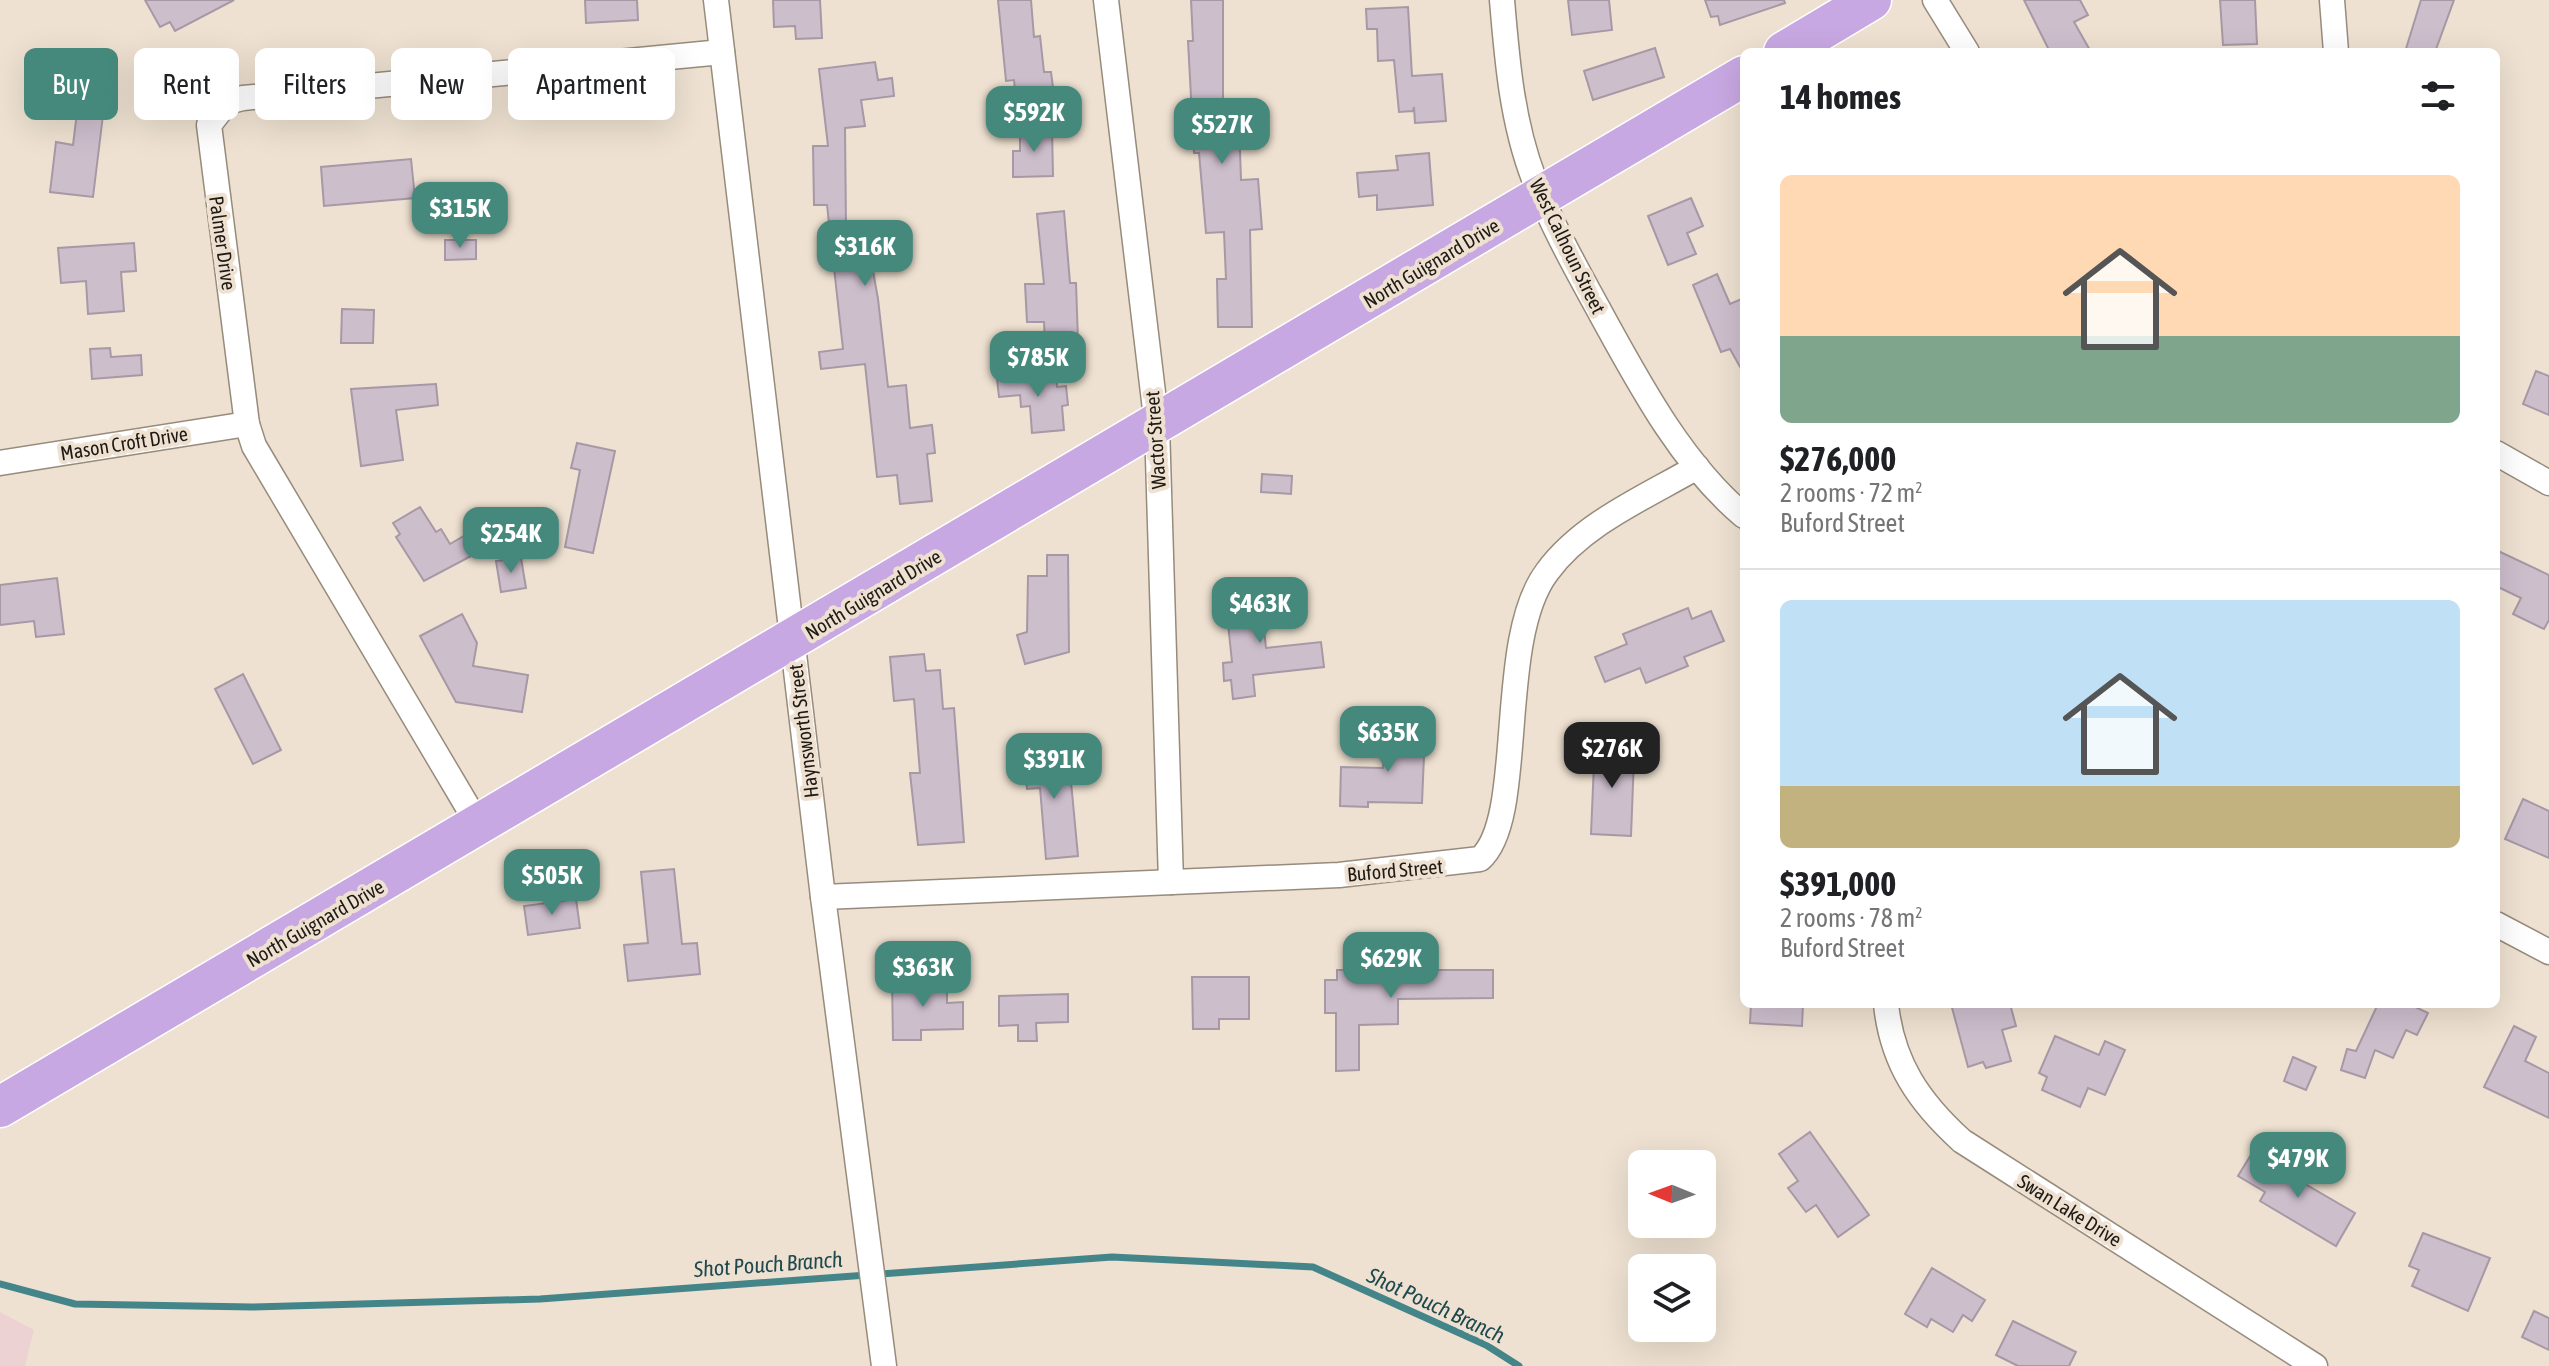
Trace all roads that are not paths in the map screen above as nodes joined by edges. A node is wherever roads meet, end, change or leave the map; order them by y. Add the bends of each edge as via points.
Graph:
1 (716, 0) edge
2 (1106, 0) edge
3 (1502, 0) edge
4 (1871, 0) edge
5 (1935, 0) edge
6 (2332, 0) edge
7 (1791, 48) edge
8 (1965, 48) edge
9 (2336, 48) edge
10 (722, 52) junction
11 (1740, 78) edge
12 (1542, 196) junction
13 (247, 424) junction
14 (1157, 426) junction
15 (2500, 455) edge
16 (0, 463) edge
17 (1697, 467) junction
18 (2549, 483) edge
19 (1740, 512) edge
20 (792, 642) junction
21 (479, 826) junction
22 (1171, 882) junction
23 (823, 897) junction
24 (2500, 926) edge
25 (2549, 952) edge
26 (1887, 1008) edge
27 (0, 1107) edge
28 (884, 1366) edge
29 (2315, 1366) edge

1 - 10 street, Haynsworth Street
2 - 14 street, Wactor Street
3 - 12 street, West Calhoun Street via 1519,127
4 - 7 highway
5 - 8 street
6 - 9 street
10 - 13 street, Palmer Drive via 227,102 209,125 208,139
10 - 20 street, Haynsworth Street
11 - 12 highway, North Guignard Drive
12 - 14 highway, North Guignard Drive
12 - 17 street, West Calhoun Street via 1634,374
13 - 16 street, Mason Croft Drive
13 - 21 street, Palmer Drive via 254,446
14 - 20 highway, North Guignard Drive
14 - 22 street, Wactor Street
15 - 18 street
17 - 19 street, West Calhoun Street
17 - 22 street, Buford Street via 1591,528 1558,557 1529,602 1519,641 1493,848 1480,859 1339,875
20 - 21 highway, North Guignard Drive
20 - 23 street, Haynsworth Street
21 - 27 highway, North Guignard Drive
22 - 23 street, Buford Street
23 - 28 street, Haynsworth Street
24 - 25 street
26 - 29 street, Swan Lake Drive via 1898,1062 1932,1113 1962,1141

